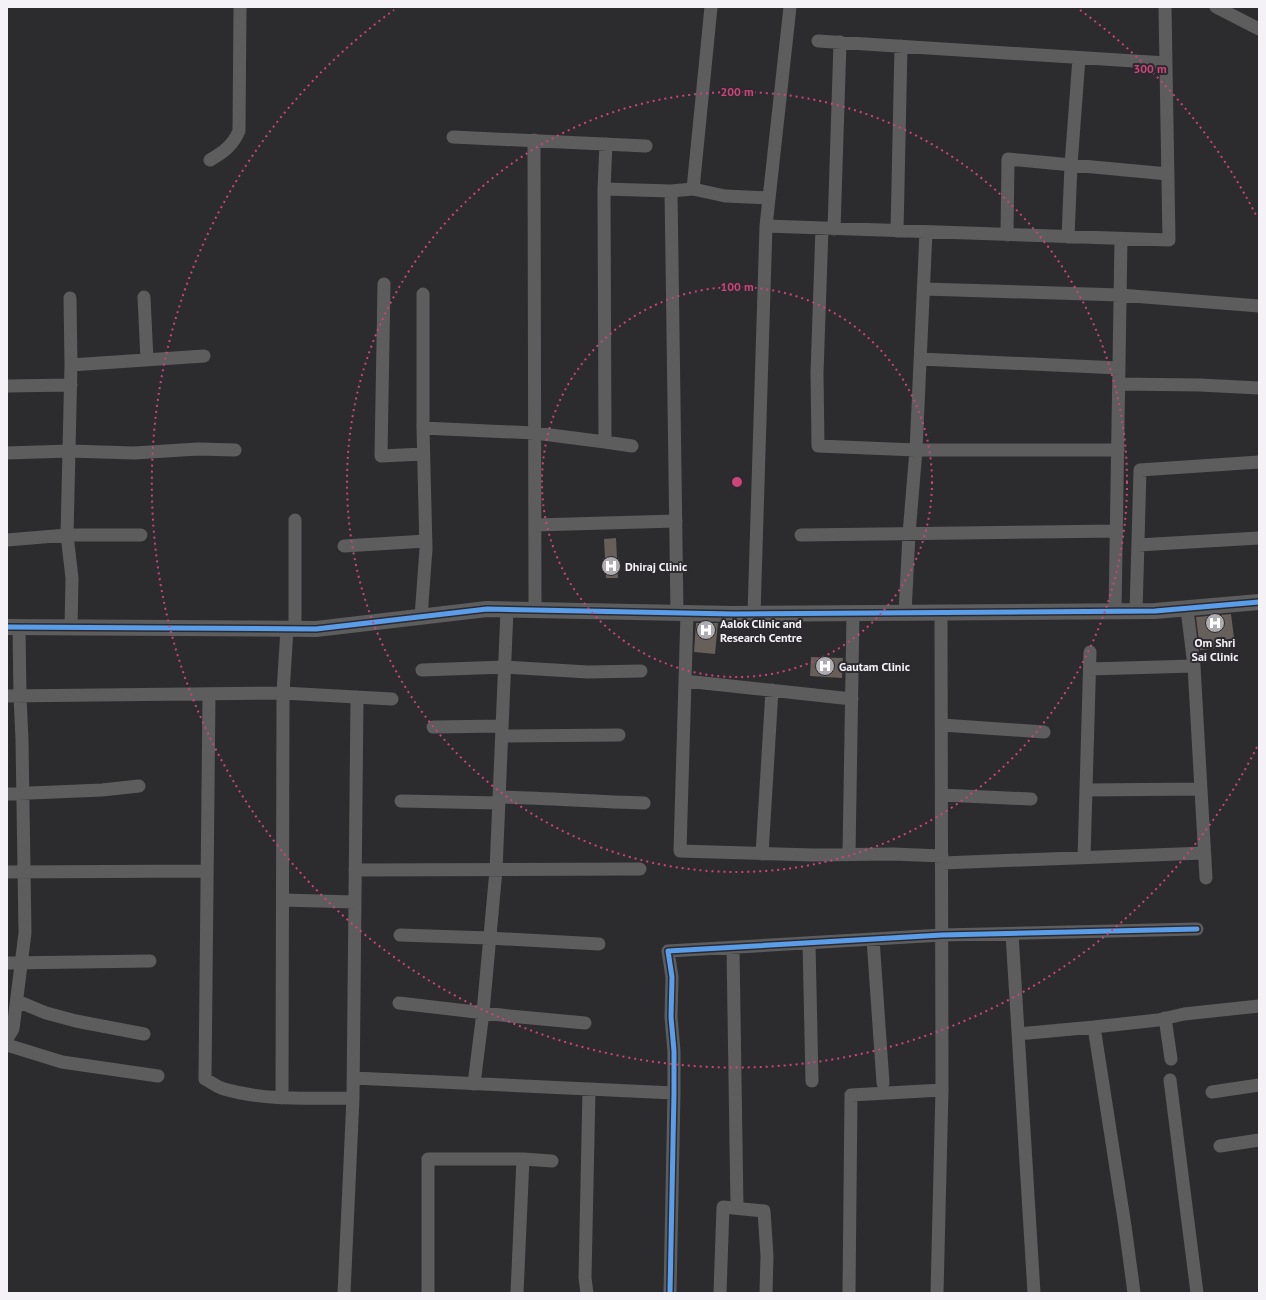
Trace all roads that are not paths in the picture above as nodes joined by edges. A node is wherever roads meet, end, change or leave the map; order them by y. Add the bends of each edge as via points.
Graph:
1 (240, 7) edge
2 (711, 7) edge
3 (790, 7) edge
4 (1164, 7) edge
5 (1216, 7) edge
6 (1259, 29) edge
7 (818, 41) dead end
8 (840, 42) junction
9 (901, 46) junction
10 (1079, 58) junction
11 (1166, 63) junction
12 (452, 136) dead end
13 (534, 140) junction
14 (606, 144) junction
15 (646, 146) dead end
16 (210, 160) dead end
17 (1071, 165) junction
18 (1168, 174) junction
19 (604, 189) junction
20 (671, 190) junction
21 (693, 190) junction
22 (768, 198) junction
23 (766, 226) junction
24 (828, 229) junction
25 (897, 231) junction
26 (926, 232) junction
27 (1007, 235) junction
28 (1068, 237) junction
29 (1121, 239) junction
30 (384, 284) dead end
31 (924, 289) junction
32 (423, 294) dead end
33 (1120, 296) junction
34 (70, 298) dead end
35 (144, 298) dead end
36 (1259, 306) edge
37 (204, 356) dead end
38 (920, 359) junction
39 (148, 360) junction
40 (71, 365) junction
41 (1119, 368) junction
42 (1119, 384) junction
43 (71, 385) junction
44 (7, 386) edge
45 (1259, 388) edge
46 (423, 428) junction
47 (535, 433) junction
48 (605, 442) junction
49 (632, 446) dead end
50 (235, 450) dead end
51 (916, 450) junction
52 (1118, 450) junction
53 (69, 451) junction
54 (7, 453) edge
55 (423, 454) junction
56 (1259, 462) edge
57 (296, 520) dead end
58 (676, 521) junction
59 (535, 525) junction
60 (1116, 531) junction
61 (909, 534) junction
62 (67, 535) junction
63 (141, 535) dead end
64 (801, 535) dead end
65 (1259, 538) edge
66 (7, 540) edge
67 (426, 542) junction
68 (1138, 545) junction
69 (344, 546) dead end
70 (1259, 602) edge
71 (1187, 609) junction
72 (507, 610) junction
73 (535, 610) junction
74 (1115, 612) junction
75 (1136, 612) junction
76 (682, 613) junction
77 (853, 613) junction
78 (906, 613) junction
79 (941, 613) junction
80 (754, 614) junction
81 (421, 617) junction
82 (13, 627) edge
83 (71, 628) junction
84 (291, 629) junction
85 (1090, 652) dead end
86 (1194, 666) junction
87 (505, 667) junction
88 (1090, 669) junction
89 (422, 670) dead end
90 (641, 671) dead end
91 (685, 681) junction
92 (772, 690) junction
93 (283, 693) junction
94 (209, 694) junction
95 (13, 696) edge
96 (357, 697) junction
97 (392, 699) dead end
98 (852, 699) junction
99 (942, 725) junction
100 (433, 727) dead end
101 (502, 731) junction
102 (1044, 732) dead end
103 (619, 735) dead end
104 (139, 786) dead end
105 (1201, 789) junction
106 (1086, 790) junction
107 (7, 794) edge
108 (23, 794) junction
109 (942, 795) junction
110 (1031, 799) dead end
111 (499, 800) junction
112 (401, 801) dead end
113 (644, 803) dead end
114 (1204, 853) junction
115 (762, 854) junction
116 (849, 854) junction
117 (1084, 858) junction
118 (942, 860) junction
119 (640, 869) dead end
120 (355, 870) junction
121 (496, 870) junction
122 (23, 871) junction
123 (207, 871) junction
124 (7, 872) edge
125 (1206, 878) dead end
126 (283, 900) junction
127 (355, 902) junction
128 (1197, 929) dead end
129 (1012, 934) junction
130 (400, 935) dead end
131 (942, 935) junction
132 (489, 938) junction
133 (873, 939) junction
134 (809, 943) junction
135 (599, 944) dead end
136 (733, 948) junction
137 (150, 961) dead end
138 (7, 963) edge
139 (21, 963) junction
140 (17, 1001) junction
141 (399, 1003) dead end
142 (1259, 1006) edge
143 (483, 1012) junction
144 (1165, 1018) junction
145 (585, 1023) dead end
146 (1094, 1027) junction
147 (144, 1034) dead end
148 (1018, 1034) junction
149 (7, 1039) edge
150 (7, 1045) edge
151 (1171, 1059) dead end
152 (158, 1076) dead end
153 (354, 1078) junction
154 (1170, 1080) dead end
155 (812, 1081) dead end
156 (883, 1083) dead end
157 (474, 1084) junction
158 (1259, 1085) edge
159 (590, 1089) junction
160 (942, 1090) junction
161 (1212, 1092) dead end
162 (674, 1093) junction
163 (282, 1098) junction
164 (353, 1098) junction
165 (1259, 1140) edge
166 (1220, 1146) dead end
167 (523, 1159) junction
168 (552, 1161) dead end
169 (737, 1208) junction
170 (344, 1293) edge
171 (428, 1293) edge
172 (517, 1293) edge
173 (587, 1293) edge
174 (670, 1293) edge
175 (720, 1293) edge
176 (766, 1293) edge
177 (849, 1293) edge
178 (937, 1293) edge
179 (1034, 1293) edge
180 (1134, 1293) edge
181 (1197, 1293) edge

1 - 16 street via 239,131 223,153
2 - 21 street
3 - 22 street
4 - 11 street
5 - 6 street
7 - 8 street
8 - 9 street
8 - 24 street
9 - 10 street
9 - 25 street
10 - 11 street
10 - 17 street
11 - 18 street
12 - 13 street
13 - 14 street
13 - 47 street
14 - 15 street
14 - 19 street
17 - 18 street
17 - 27 street via 1008,159
17 - 28 street
18 - 29 street via 1169,240
19 - 20 street
19 - 48 street
20 - 21 street
20 - 58 street
21 - 22 street via 725,196
22 - 23 street
23 - 24 street
23 - 80 street
24 - 25 street
24 - 51 street via 817,373 818,446
25 - 26 street
26 - 27 street
26 - 31 street
27 - 28 street
28 - 29 street
29 - 33 street
30 - 55 street via 381,456
31 - 33 street
31 - 38 street
32 - 46 street
33 - 36 street
33 - 41 street
34 - 40 street
35 - 39 street
37 - 39 street
38 - 41 street
38 - 51 street
39 - 40 street
40 - 43 street
41 - 42 street
42 - 45 street
42 - 52 street
43 - 44 street
43 - 53 street
46 - 47 street
46 - 55 street
47 - 48 street
47 - 59 street
48 - 49 street
50 - 53 street via 198,449 134,453
51 - 52 street
51 - 61 street
52 - 60 street
53 - 54 street
53 - 62 street
55 - 67 street
56 - 68 street via 1140,470
57 - 84 street
58 - 59 street
58 - 76 street
59 - 73 street
60 - 61 street
60 - 74 street
61 - 64 street
61 - 78 street
62 - 63 street
62 - 66 street
62 - 83 street via 72,578
65 - 68 street
67 - 69 street
67 - 81 street
68 - 75 street
70 - 71 street
71 - 75 street
71 - 86 street
72 - 73 street
72 - 81 street via 487,609
72 - 87 street
73 - 76 street
74 - 75 street
74 - 79 street
76 - 80 street
76 - 91 street
77 - 78 street
77 - 80 street
77 - 98 street
78 - 79 street
79 - 99 street
81 - 84 street via 316,629
82 - 83 street
82 - 95 street
83 - 84 street
84 - 93 street
85 - 88 street
86 - 88 street
86 - 105 street
87 - 89 street
87 - 90 street via 588,672
87 - 101 street
88 - 106 street
91 - 92 street
91 - 115 street via 680,851
92 - 98 street
92 - 115 street
93 - 94 street
93 - 96 street
93 - 126 street
94 - 95 street
94 - 123 street
95 - 108 street via 22,740
96 - 97 street
96 - 120 street
98 - 116 street
99 - 102 street
99 - 109 street
100 - 101 street
101 - 103 street
101 - 111 street
104 - 108 street
105 - 106 street
105 - 114 street
106 - 117 street
107 - 108 street
108 - 122 street
109 - 110 street
109 - 118 street
111 - 112 street
111 - 113 street via 535,798
111 - 121 street
114 - 117 street
114 - 125 street
115 - 116 street
116 - 118 street via 892,854
117 - 118 street
118 - 131 street
119 - 121 street
120 - 121 street
120 - 127 street
121 - 132 street
122 - 123 street
122 - 124 street
122 - 139 street via 25,933
123 - 163 street via 205,1079 223,1089
126 - 127 street
126 - 163 street
127 - 153 street
128 - 129 street
129 - 131 street
129 - 148 street
130 - 132 street
131 - 133 street
131 - 160 street
132 - 135 street
132 - 143 street
133 - 134 street
133 - 156 street
134 - 136 street
134 - 155 street
136 - 162 street via 668,952 672,977
136 - 169 street
137 - 139 street
138 - 139 street
139 - 140 street
140 - 147 street via 46,1013 76,1021
140 - 149 street via 13,1029
141 - 143 street
142 - 144 street
143 - 145 street
143 - 157 street
144 - 146 street
144 - 151 street
146 - 148 street
146 - 180 street
148 - 179 street
150 - 152 street via 62,1062
153 - 157 street
153 - 164 street
154 - 181 street
157 - 159 street
158 - 161 street
159 - 162 street
159 - 173 street via 585,1278
160 - 177 street via 851,1095
160 - 178 street
162 - 174 street
163 - 164 street
164 - 170 street
165 - 166 street
167 - 168 street
167 - 171 street via 428,1159
167 - 172 street
169 - 175 street via 723,1207
169 - 176 street via 764,1212

